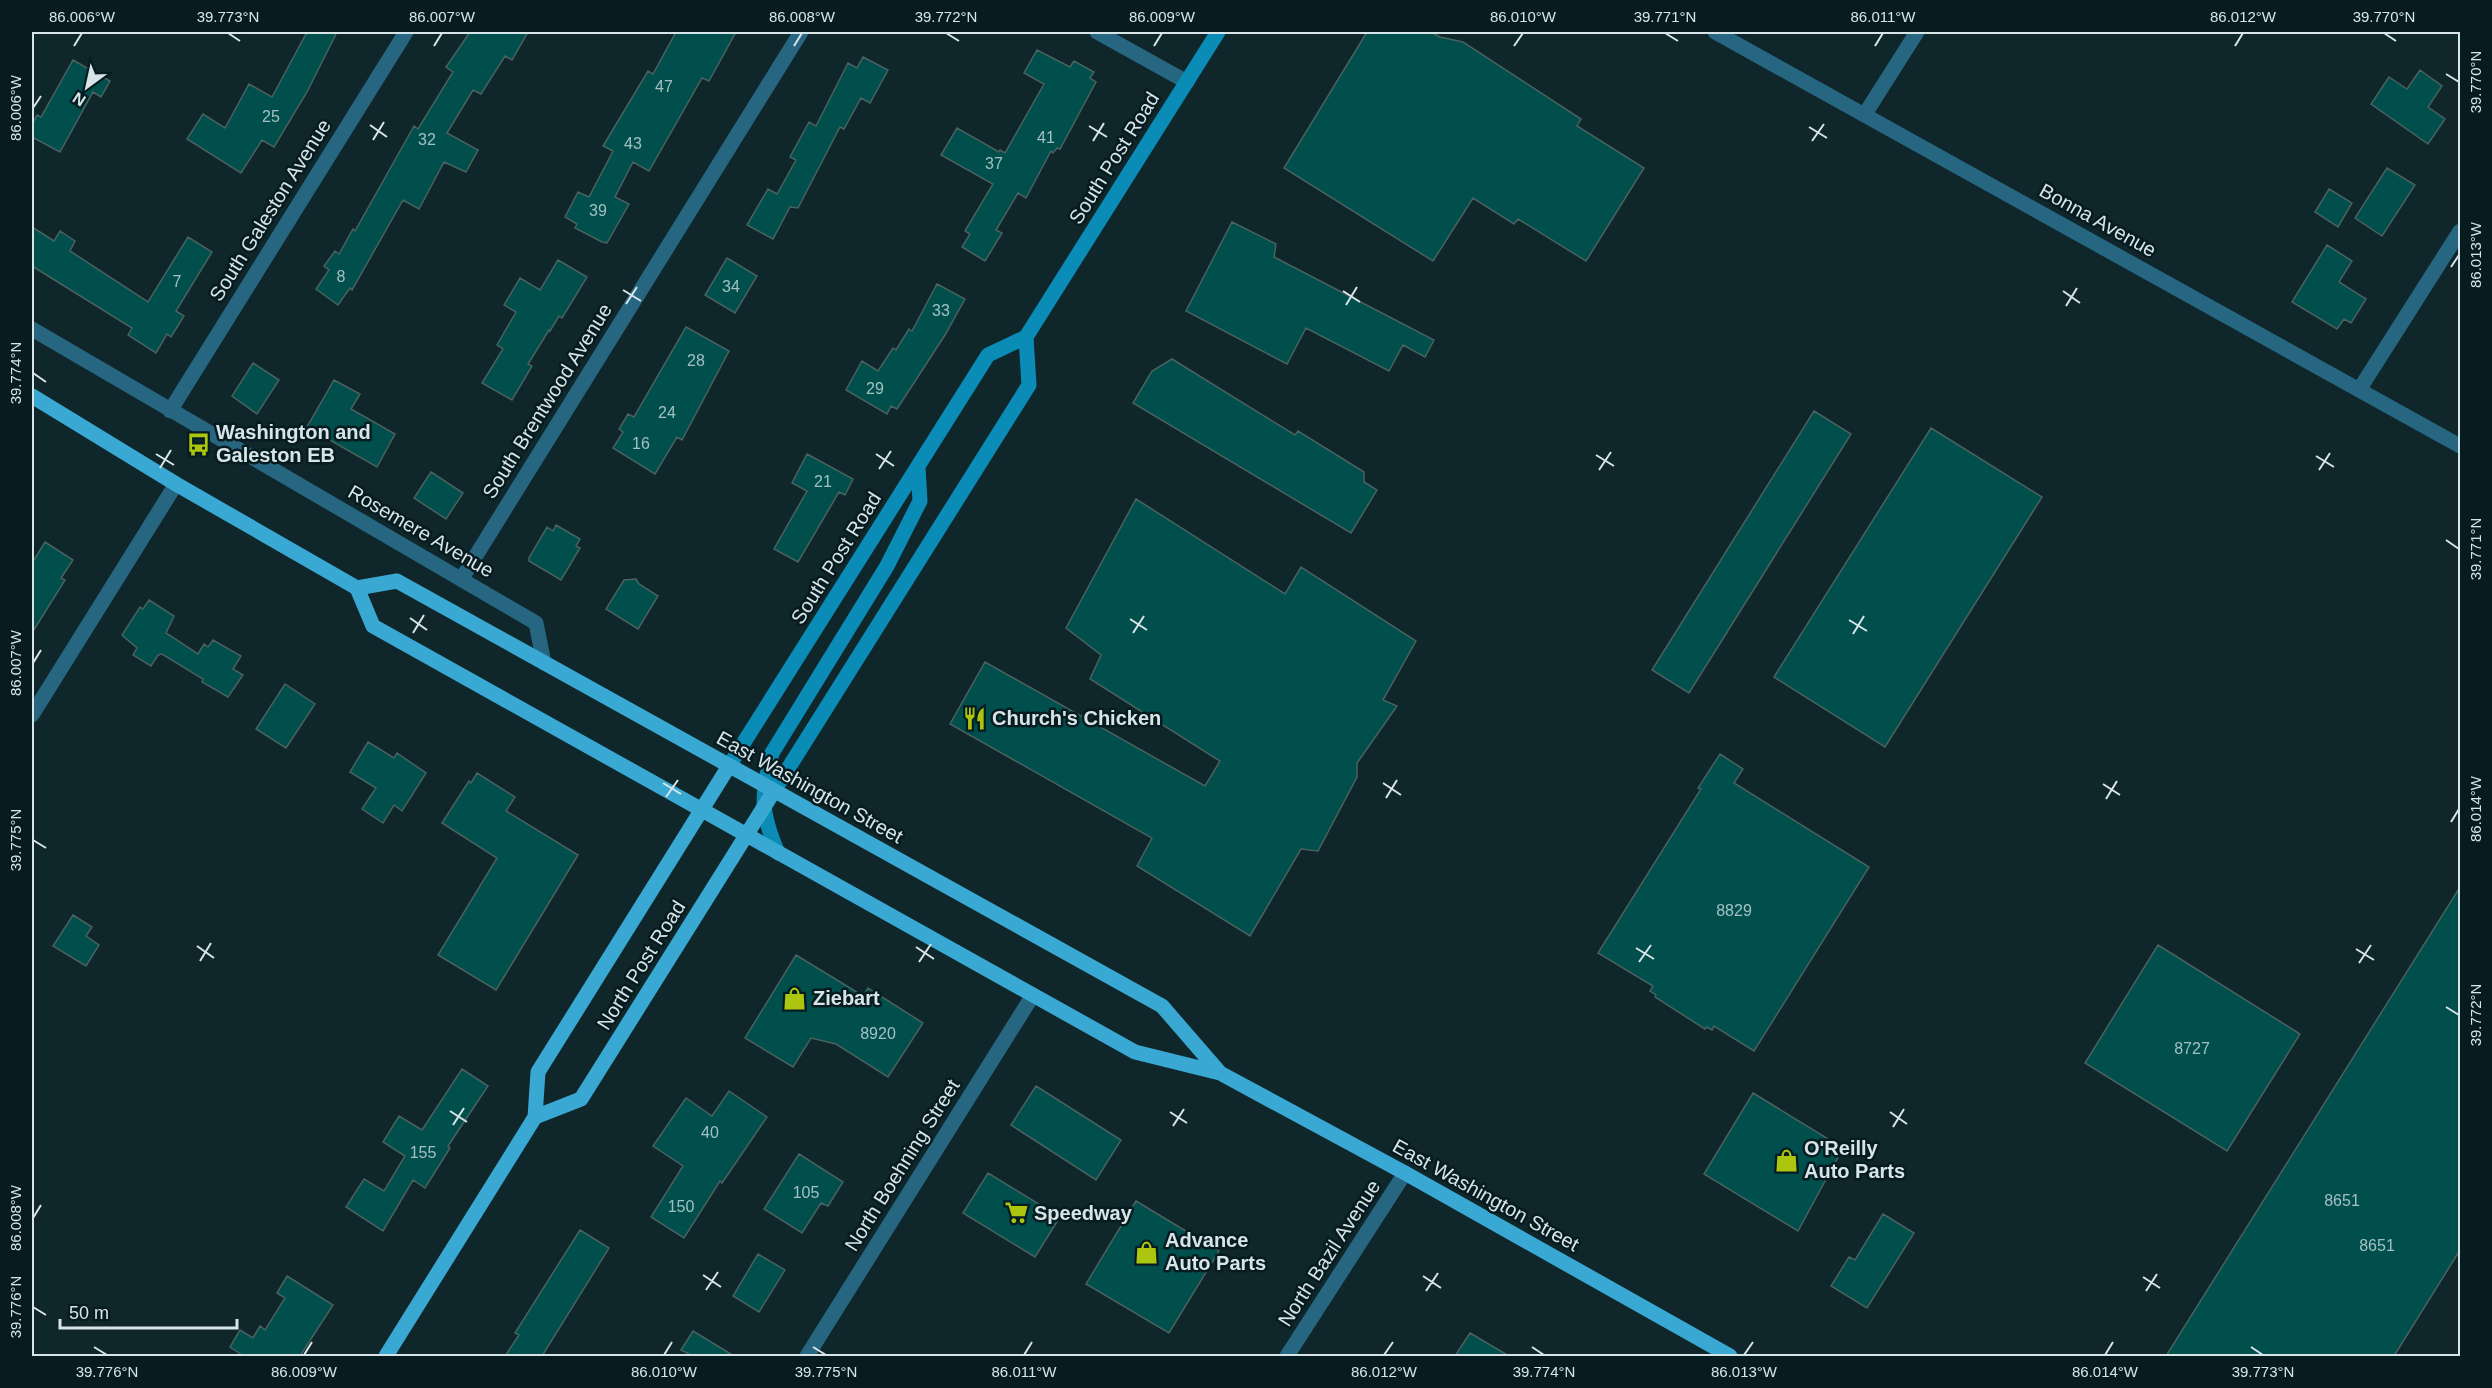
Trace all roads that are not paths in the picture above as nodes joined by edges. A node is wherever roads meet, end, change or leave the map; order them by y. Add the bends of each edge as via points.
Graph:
1 (406, 32) edge
2 (801, 32) edge
3 (1097, 32) edge
4 (1218, 32) edge
5 (1715, 32) edge
6 (1917, 32) edge
7 (1187, 82) junction
8 (1865, 114) junction
9 (2460, 231) edge
10 (32, 329) edge
11 (1026, 337) junction
12 (2359, 390) junction
13 (32, 396) edge
14 (170, 411) junction
15 (2460, 446) edge
16 (918, 467) junction
17 (176, 484) junction
18 (462, 578) junction
19 (357, 588) junction
20 (544, 663) junction
21 (32, 715) edge
22 (729, 766) junction
23 (716, 788) joint
24 (770, 789) junction
25 (701, 810) junction
26 (763, 811) junction
27 (748, 837) junction
28 (778, 854) junction
29 (1033, 995) junction
30 (1220, 1073) junction
31 (535, 1117) junction
32 (1406, 1173) junction
33 (386, 1356) edge
34 (807, 1356) edge
35 (1287, 1356) edge
36 (1730, 1356) edge

1 - 14 street, South Galeston Avenue
2 - 18 street, South Brentwood Avenue
3 - 7 street
4 - 7 main road, South Post Road
5 - 8 street, Bonna Avenue
6 - 8 street
7 - 11 main road, South Post Road
8 - 12 street, Bonna Avenue
9 - 12 street
10 - 14 street, Rosemere Avenue
11 - 16 main road, South Post Road via 988,355
11 - 24 main road via 1029,385
12 - 15 street, Bonna Avenue
13 - 17 main road
14 - 18 street, Rosemere Avenue
16 - 22 main road, South Post Road
16 - 24 main road via 920,501 887,566 772,753
17 - 19 main road
17 - 21 street
18 - 20 street, Rosemere Avenue via 536,623
19 - 20 main road, East Washington Street via 397,581
19 - 25 main road, East Washington Street via 373,626
20 - 22 main road, East Washington Street
22 - 23 main road, South Post Road
22 - 24 main road, East Washington Street
23 - 25 main road, North Post Road
24 - 26 main road
24 - 30 main road, East Washington Street via 1162,1006
25 - 27 main road, East Washington Street
25 - 31 main road, North Post Road via 538,1072
26 - 27 main road, North Post Road
26 - 28 main road
27 - 28 main road, East Washington Street
27 - 31 main road, North Post Road via 581,1099
28 - 29 main road, East Washington Street
29 - 30 main road, East Washington Street via 1135,1052
29 - 34 street, North Boehning Street
30 - 32 main road, East Washington Street
31 - 33 main road, North Post Road
32 - 35 street, North Bazil Avenue
32 - 36 main road, East Washington Street

